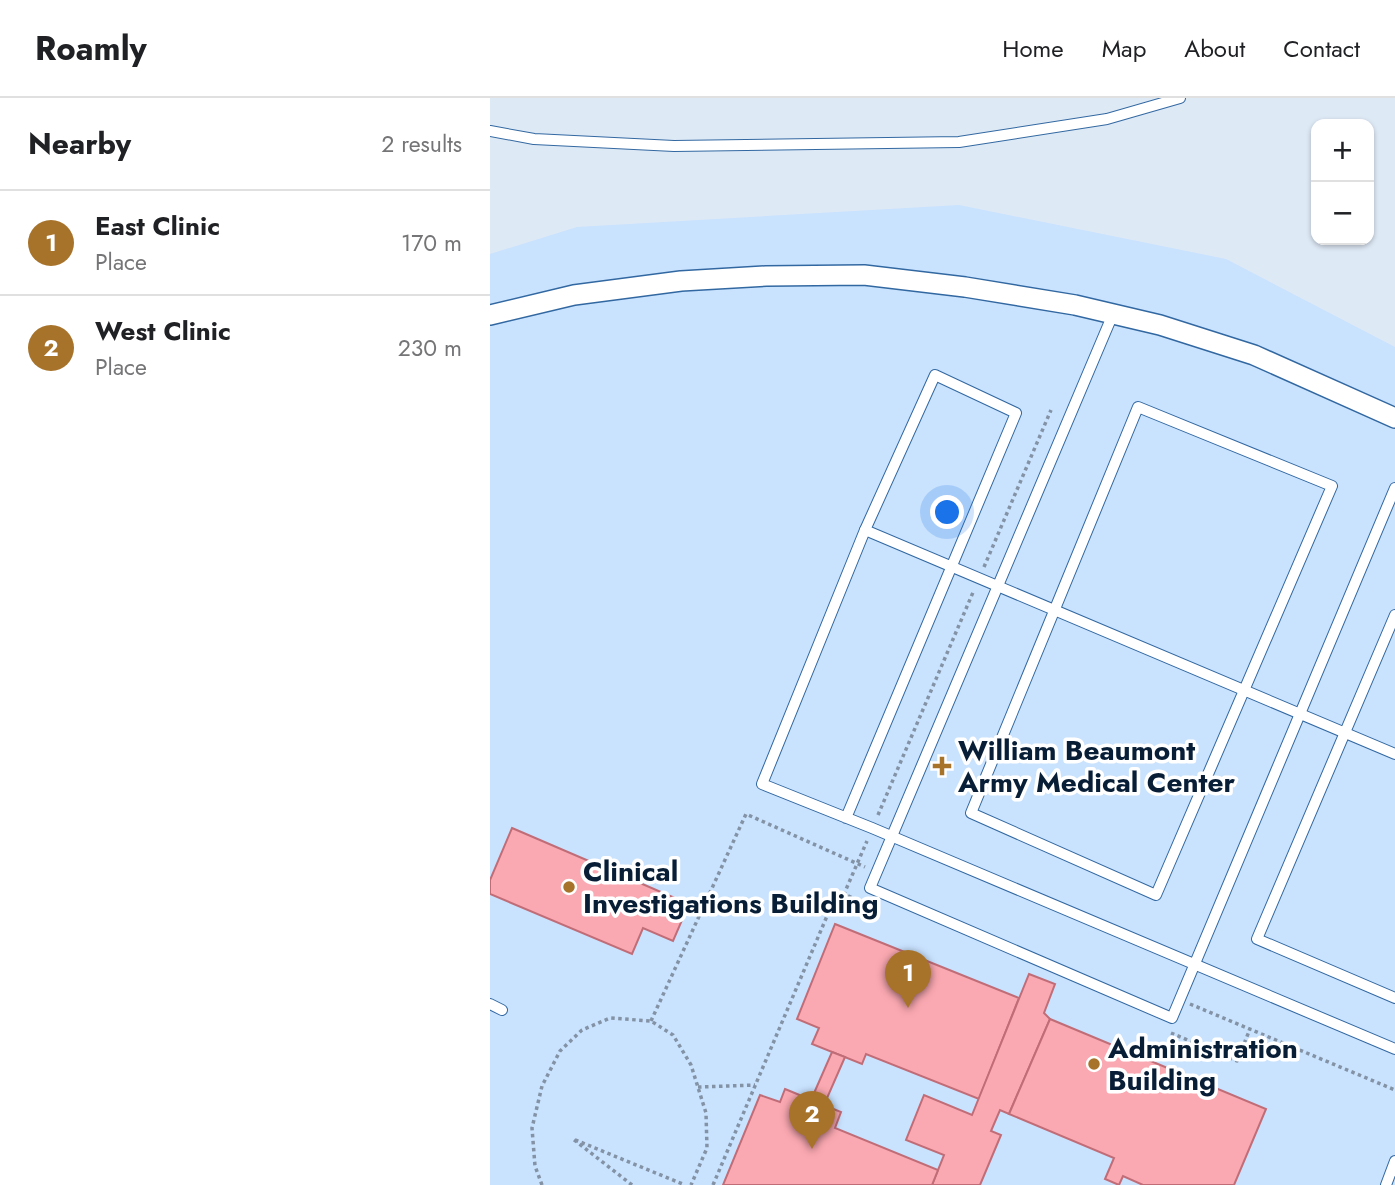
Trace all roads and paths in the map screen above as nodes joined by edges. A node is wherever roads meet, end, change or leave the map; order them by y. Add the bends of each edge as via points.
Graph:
1 (1180, 98) edge
2 (490, 131) edge
3 (1113, 314) junction
4 (490, 315) edge
5 (1051, 410) dead end
6 (1395, 418) edge
7 (1395, 488) edge
8 (865, 530) junction
9 (951, 568) junction
10 (978, 580) junction
11 (998, 588) junction
12 (1053, 611) junction
13 (1395, 615) edge
14 (1243, 690) junction
15 (1300, 713) junction
16 (1345, 733) junction
17 (1395, 754) edge
18 (846, 818) junction
19 (872, 828) junction
20 (893, 837) junction
21 (857, 863) junction
22 (877, 872) junction
23 (844, 894) junction
24 (869, 905) dead end
25 (1195, 964) junction
26 (1395, 998) edge
27 (1180, 1000) junction
28 (490, 1004) edge
29 (502, 1010) dead end
30 (651, 1021) junction
31 (1161, 1029) dead end
32 (1251, 1029) junction
33 (1395, 1049) edge
34 (755, 1085) junction
35 (698, 1087) junction
36 (1395, 1090) edge
37 (1395, 1161) edge
38 (542, 1185) edge
39 (632, 1185) edge
40 (685, 1185) edge
41 (691, 1185) edge
42 (713, 1185) edge
43 (1386, 1185) edge

1 - 2 lane via 1107,120 959,142 674,146 534,139
3 - 4 street via 965,287 864,275 681,281 574,295
3 - 6 street via 1254,355
3 - 11 lane
5 - 10 path
7 - 15 lane
8 - 9 lane
8 - 9 lane via 935,375 1016,413
8 - 18 lane via 762,784
9 - 10 lane
9 - 18 lane
10 - 11 lane
10 - 19 path
11 - 12 lane
11 - 20 lane
12 - 14 lane
12 - 14 lane via 971,813 1156,895
12 - 14 lane via 1138,407 1332,486
13 - 16 lane
14 - 15 lane
15 - 16 lane
15 - 25 lane
16 - 17 lane
16 - 26 lane via 1256,939
18 - 19 lane
19 - 20 lane
19 - 21 path
20 - 22 lane
20 - 25 lane
21 - 22 path
21 - 23 path
21 - 30 path via 746,814
22 - 27 lane via 870,888 1172,1018
23 - 24 path
23 - 34 path via 830,909
25 - 27 lane
25 - 33 lane
27 - 32 path
28 - 29 lane
30 - 35 path via 673,1035
30 - 38 path via 610,1018 582,1030 561,1051 542,1086 533,1128 535,1166
31 - 32 path via 1237,1061
32 - 36 path
34 - 35 path
34 - 42 path
35 - 41 path via 706,1114 707,1148
37 - 43 lane
39 - 40 path via 573,1139

